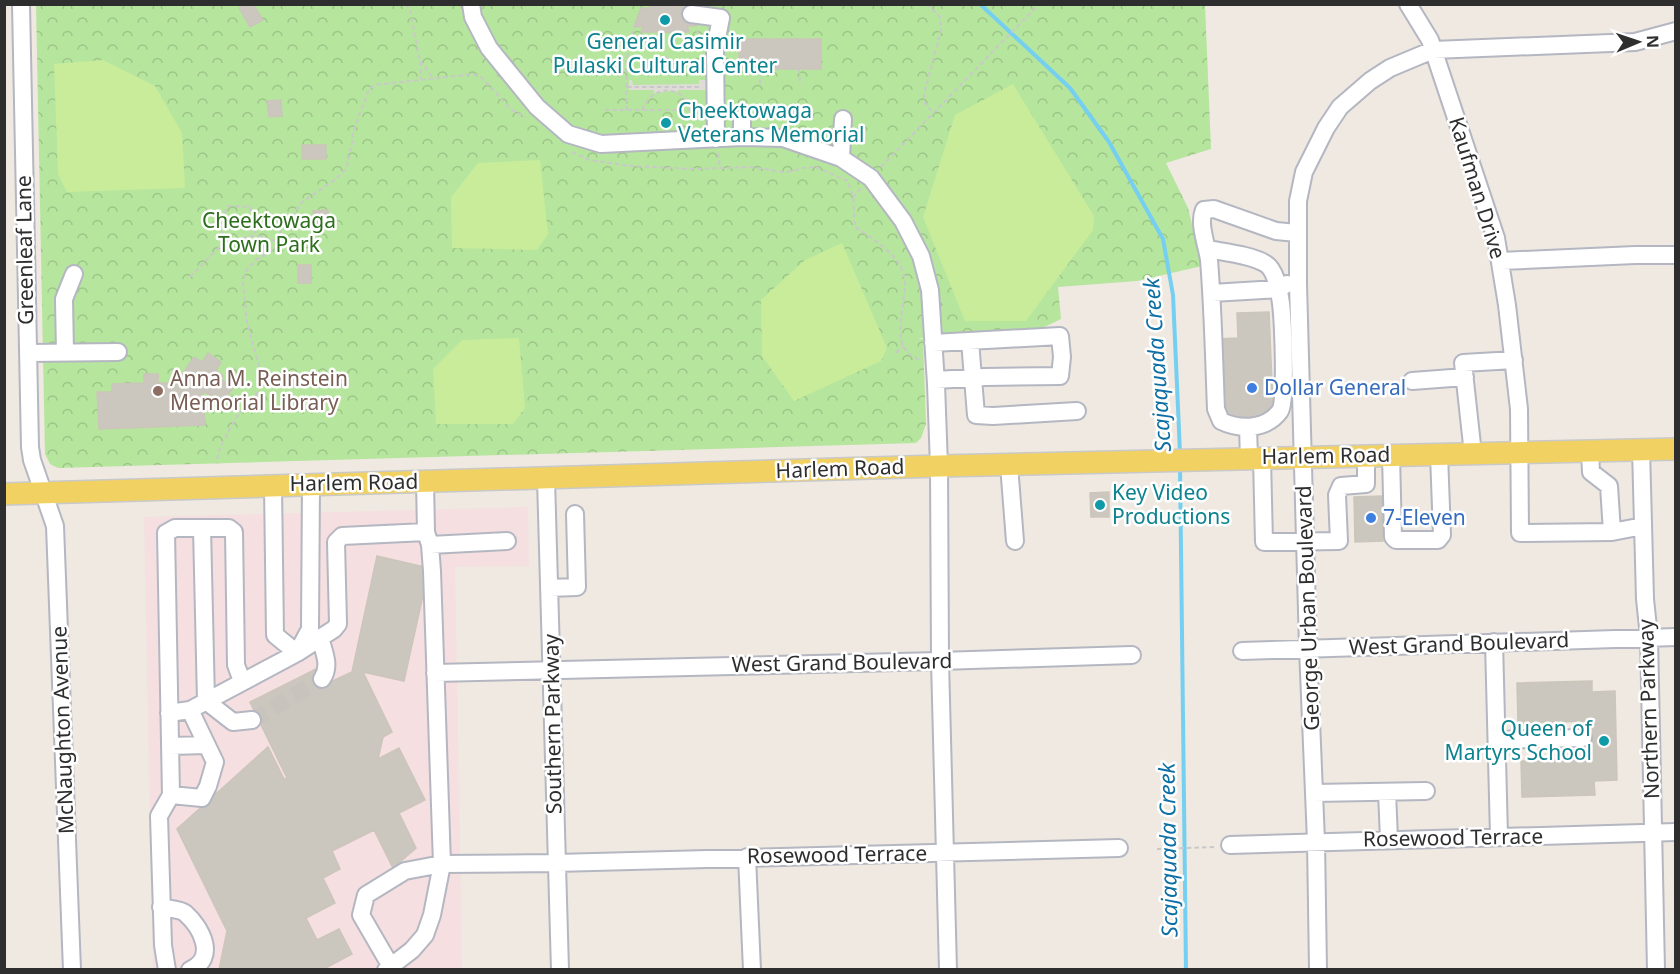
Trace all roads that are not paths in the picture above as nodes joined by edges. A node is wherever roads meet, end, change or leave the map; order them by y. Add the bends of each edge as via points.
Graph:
1 (21, 4) edge
2 (1408, 4) edge
3 (470, 13) edge
4 (691, 14) dead end
5 (1676, 31) edge
6 (1433, 50) junction
7 (742, 119) dead end
8 (843, 119) dead end
9 (742, 137) junction
10 (716, 139) junction
11 (841, 158) junction
12 (1297, 233) junction
13 (1208, 249) junction
14 (1676, 255) edge
15 (1501, 261) junction
16 (74, 274) dead end
17 (1298, 284) junction
18 (1278, 289) junction
19 (1212, 293) junction
20 (970, 341) junction
21 (933, 343) junction
22 (118, 352) dead end
23 (28, 353) junction
24 (65, 353) junction
25 (1514, 360) junction
26 (1465, 377) junction
27 (972, 378) junction
28 (936, 380) junction
29 (1412, 381) dead end
30 (1077, 411) dead end
31 (1248, 427) junction
32 (1676, 448) edge
33 (1641, 449) junction
34 (1590, 451) junction
35 (1520, 453) junction
36 (1439, 454) junction
37 (1473, 454) junction
38 (1366, 455) junction
39 (1391, 455) junction
40 (1304, 457) junction
41 (1256, 458) junction
42 (1009, 465) junction
43 (939, 466) junction
44 (546, 479) junction
45 (424, 482) junction
46 (311, 484) junction
47 (273, 485) junction
48 (44, 493) junction
49 (4, 494) edge
50 (575, 514) dead end
51 (1643, 526) junction
52 (202, 528) junction
53 (1612, 532) junction
54 (548, 534) junction
55 (576, 534) junction
56 (428, 539) junction
57 (507, 542) dead end
58 (1014, 542) dead end
59 (1306, 542) junction
60 (549, 588) junction
61 (1649, 637) junction
62 (1676, 637) edge
63 (320, 638) junction
64 (1494, 642) junction
65 (1308, 648) junction
66 (1242, 651) dead end
67 (297, 653) junction
68 (1132, 655) dead end
69 (940, 661) junction
70 (551, 670) junction
71 (435, 672) junction
72 (322, 679) dead end
73 (242, 681) junction
74 (206, 701) junction
75 (190, 710) junction
76 (169, 713) junction
77 (252, 720) tunnel mouth
78 (1583, 738) dead end
79 (1497, 740) junction
80 (207, 745) junction
81 (170, 746) junction
82 (1426, 791) dead end
83 (1387, 792) junction
84 (1314, 793) junction
85 (171, 795) junction
86 (1653, 832) junction
87 (1676, 832) edge
88 (1499, 836) junction
89 (1389, 839) junction
90 (1316, 841) junction
91 (1224, 846) road end
92 (1119, 848) dead end
93 (945, 852) junction
94 (747, 857) junction
95 (556, 863) junction
96 (442, 864) junction
97 (161, 907) junction
98 (390, 968) edge
99 (72, 969) edge
100 (167, 969) edge
101 (190, 969) edge
102 (560, 969) edge
103 (752, 969) edge
104 (948, 969) edge
105 (1318, 969) edge
106 (1656, 969) edge

1 - 23 street, Greenleaf Lane
2 - 6 street, Kaufman Drive
3 - 10 street via 537,107 568,134
4 - 10 street via 721,18 715,48
5 - 6 street, George Urban Boulevard via 1635,42
6 - 12 street, George Urban Boulevard via 1390,68 1340,106 1305,172 1298,201
6 - 15 street, Kaufman Drive
7 - 9 street
8 - 11 street
9 - 10 street
9 - 11 street via 783,138
11 - 21 street via 871,178 903,222 921,256 930,290
12 - 13 street via 1276,231 1204,210 1201,217
12 - 17 street, George Urban Boulevard
13 - 18 street via 1265,263 1273,271
13 - 19 street
14 - 15 street
15 - 25 street, Kaufman Drive
16 - 24 street via 63,299
17 - 18 street via 1285,284
17 - 40 street, George Urban Boulevard
18 - 19 street
18 - 31 street via 1284,393 1281,410 1269,421
19 - 31 street via 1216,409 1221,421 1233,427
20 - 21 street
20 - 27 street
20 - 27 street via 1060,336 1062,357 1060,376
21 - 28 street
22 - 24 street
23 - 24 street
23 - 48 street, Greenleaf Lane via 30,447
25 - 26 street via 1464,363
25 - 35 street, Kaufman Drive
26 - 29 street
26 - 37 street
27 - 28 street
27 - 30 street via 976,415
28 - 43 street
31 - 41 street
32 - 33 main road, Harlem Road
33 - 34 main road, Harlem Road
33 - 51 street, Northern Parkway
34 - 35 main road, Harlem Road
34 - 53 street via 1592,472 1609,486
35 - 37 main road, Harlem Road
35 - 53 street, Kaufman Drive via 1520,533
36 - 37 main road, Harlem Road
36 - 39 main road, Harlem Road
36 - 39 street via 1442,535 1438,540 1393,537
38 - 39 main road, Harlem Road
38 - 40 main road, Harlem Road
38 - 59 street via 1366,484 1341,486 1337,495 1339,541
40 - 41 main road, Harlem Road
40 - 59 street, George Urban Boulevard
41 - 42 main road, Harlem Road
41 - 59 street via 1264,542
42 - 43 main road, Harlem Road
42 - 58 street
43 - 44 main road, Harlem Road
43 - 69 street
44 - 45 main road, Harlem Road
44 - 54 street, Southern Parkway
45 - 46 main road, Harlem Road
45 - 56 street
46 - 47 main road, Harlem Road
46 - 67 street via 310,629
47 - 48 main road, Harlem Road
47 - 67 street via 275,635
48 - 49 main road, Harlem Road
48 - 99 street, McNaughton Avenue via 55,526
50 - 55 street
51 - 53 street
51 - 61 street, Northern Parkway
52 - 73 street via 229,528 234,532 236,665
52 - 74 street
52 - 76 street via 175,528 166,534
54 - 55 street
54 - 60 street, Southern Parkway
55 - 60 street via 577,587
56 - 57 street
56 - 63 street via 342,536 336,542 338,624
56 - 71 street
59 - 65 street, George Urban Boulevard
60 - 70 street, Southern Parkway
61 - 62 street, West Grand Boulevard
61 - 64 street, West Grand Boulevard
61 - 86 street, Northern Parkway
63 - 67 street
63 - 72 street via 327,661
64 - 65 street, West Grand Boulevard
64 - 79 street
65 - 66 street, West Grand Boulevard
65 - 84 street, George Urban Boulevard
67 - 73 street
68 - 69 street, West Grand Boulevard
69 - 70 street, West Grand Boulevard
69 - 93 street
70 - 71 street, West Grand Boulevard
70 - 95 street, Southern Parkway
71 - 96 street
73 - 74 street
74 - 75 street
74 - 77 street via 233,722
75 - 76 street
75 - 80 street
76 - 81 street
78 - 79 street
79 - 88 street
80 - 81 street
80 - 85 street via 216,762 202,798
81 - 85 street
82 - 83 street
83 - 84 street
83 - 89 street
84 - 90 street, George Urban Boulevard
85 - 97 street via 159,816
86 - 87 street, Rosewood Terrace
86 - 88 street, Rosewood Terrace
86 - 106 street, Northern Parkway
88 - 89 street, Rosewood Terrace
89 - 90 street, Rosewood Terrace
90 - 91 street, Rosewood Terrace
90 - 105 street, George Urban Boulevard
92 - 93 street, Rosewood Terrace
93 - 94 street, Rosewood Terrace
93 - 104 street
94 - 95 street, Rosewood Terrace
94 - 103 street
95 - 96 street, Rosewood Terrace
95 - 102 street, Southern Parkway
96 - 98 street via 424,935
96 - 98 street, Rosewood Terrace via 405,871 366,895 361,915
97 - 100 street
97 - 101 street via 183,912 203,936 203,957 197,967

